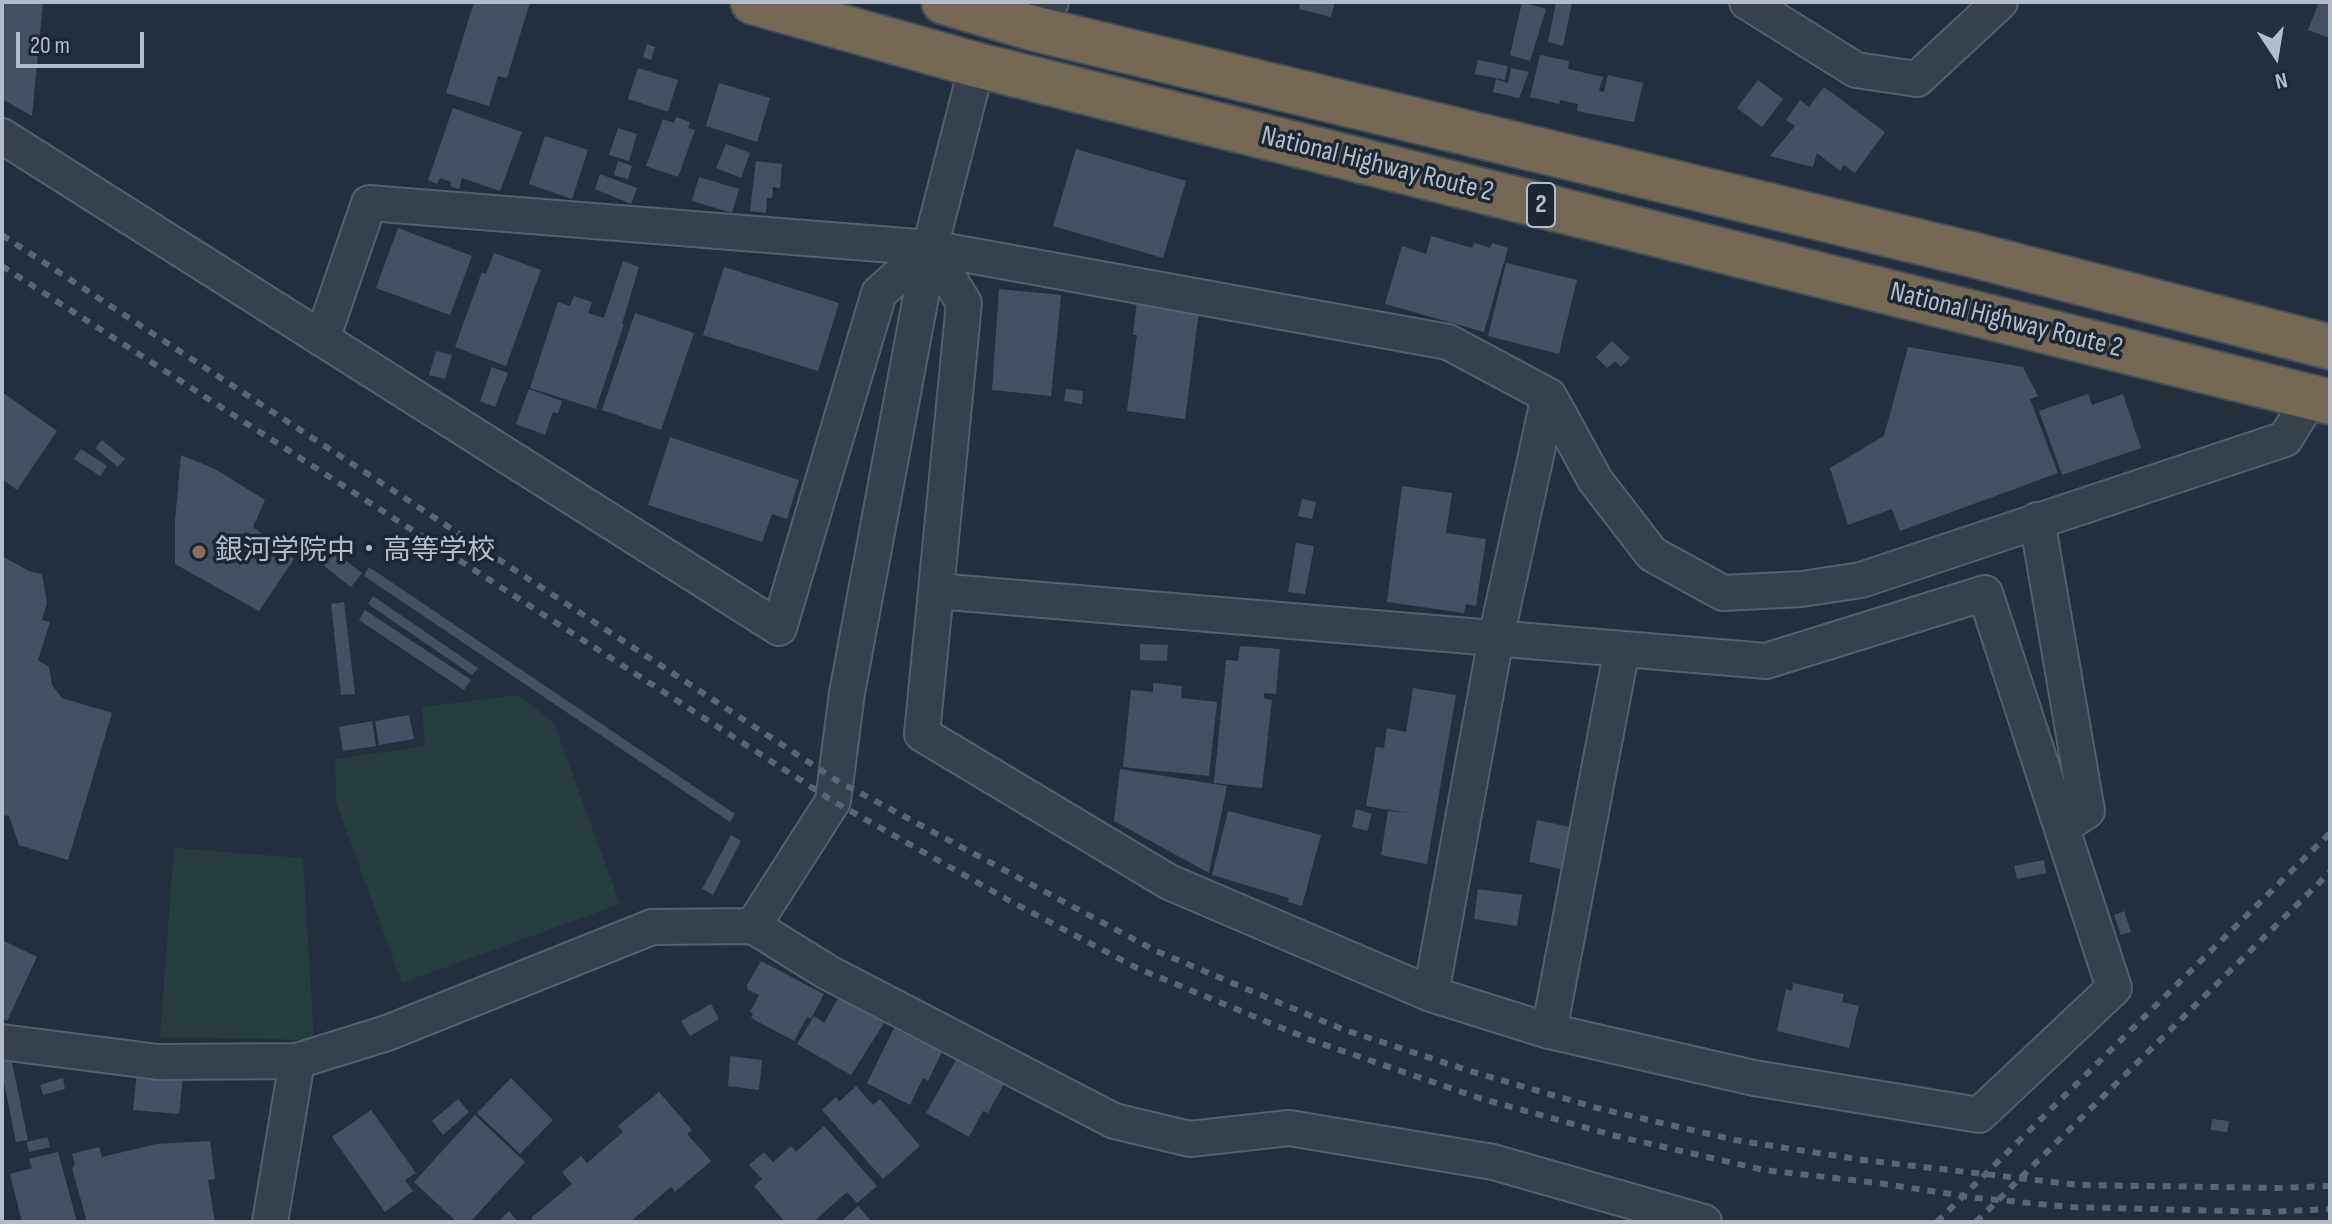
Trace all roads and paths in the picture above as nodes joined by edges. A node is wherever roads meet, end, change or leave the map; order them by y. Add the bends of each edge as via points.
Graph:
1 (753, 2) edge
2 (944, 2) edge
3 (1747, 2) edge
4 (2000, 2) edge
5 (1042, 15) edge
6 (977, 65) junction
7 (2, 136) edge
8 (930, 248) junction
9 (322, 339) junction
10 (2330, 347) edge
11 (1549, 396) junction
12 (2320, 400) edge
13 (2037, 520) junction
14 (936, 591) junction
15 (1496, 638) junction
16 (1622, 649) junction
17 (2062, 827) junction
18 (753, 926) junction
19 (1431, 994) junction
20 (1549, 1031) junction
21 (2, 1042) edge
22 (297, 1061) junction
23 (270, 1222) edge
24 (1704, 1222) edge

1 - 6 highway, National Highway Route 2 / 2
2 - 5 highway, National Highway Route 2 / 2
3 - 4 street via 1856,70 1917,79
5 - 10 highway, National Highway Route 2 / 2
6 - 8 street
6 - 12 highway, National Highway Route 2 / 2
7 - 9 street
8 - 9 street via 369,203
8 - 9 street via 879,293 779,628
8 - 11 street via 1448,342
8 - 14 street via 964,303
8 - 18 street via 847,693 833,801
11 - 13 street via 1595,480 1652,554 1723,593 1861,580
11 - 15 street
12 - 13 street via 2285,439
13 - 17 street via 2087,811
14 - 15 street
14 - 19 street via 922,734 1169,882
15 - 16 street
15 - 19 street
16 - 17 street via 1766,661 1985,593
16 - 20 street
17 - 20 street via 2114,988 1979,1115 1754,1078
18 - 22 street via 652,927 387,1033
18 - 24 street via 827,972 1114,1121 1190,1139 1289,1128 1493,1162
19 - 20 street
21 - 22 street via 158,1062
22 - 23 street

